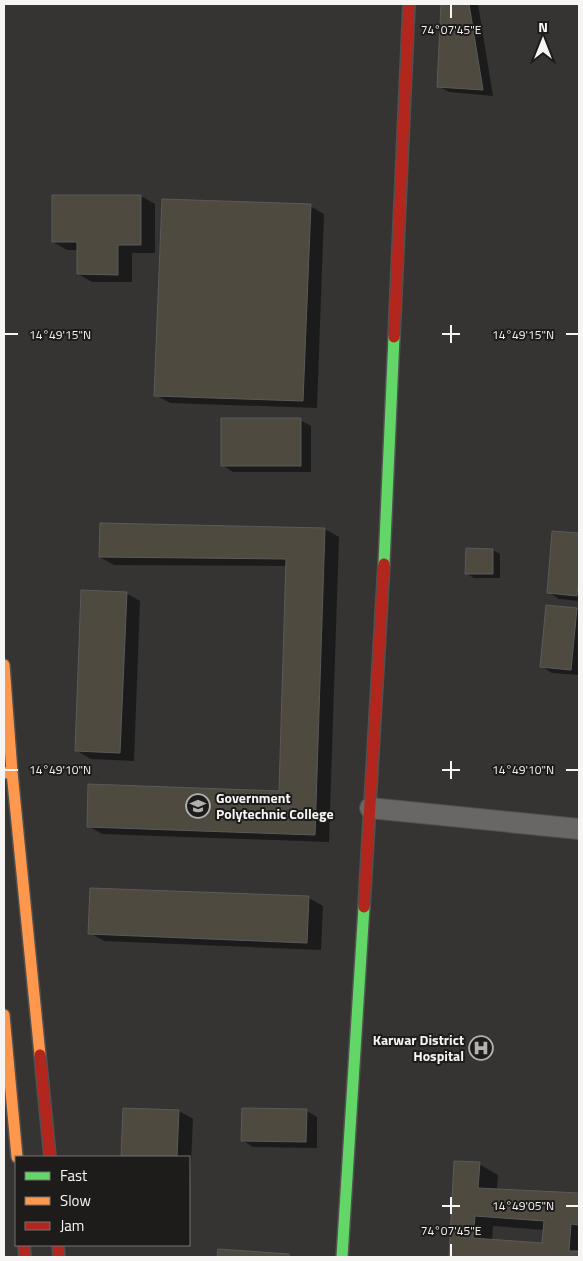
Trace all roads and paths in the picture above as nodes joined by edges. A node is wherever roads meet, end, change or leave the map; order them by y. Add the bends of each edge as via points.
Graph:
1 (409, 4) edge
2 (4, 665) edge
3 (8, 772) edge
4 (370, 808) junction
5 (579, 829) edge
6 (4, 1015) edge
7 (16, 1156) edge
8 (50, 1156) edge
9 (342, 1257) edge

1 - 4 main road
2 - 3 main road
3 - 8 main road
4 - 5 street
4 - 9 main road
6 - 7 main road

